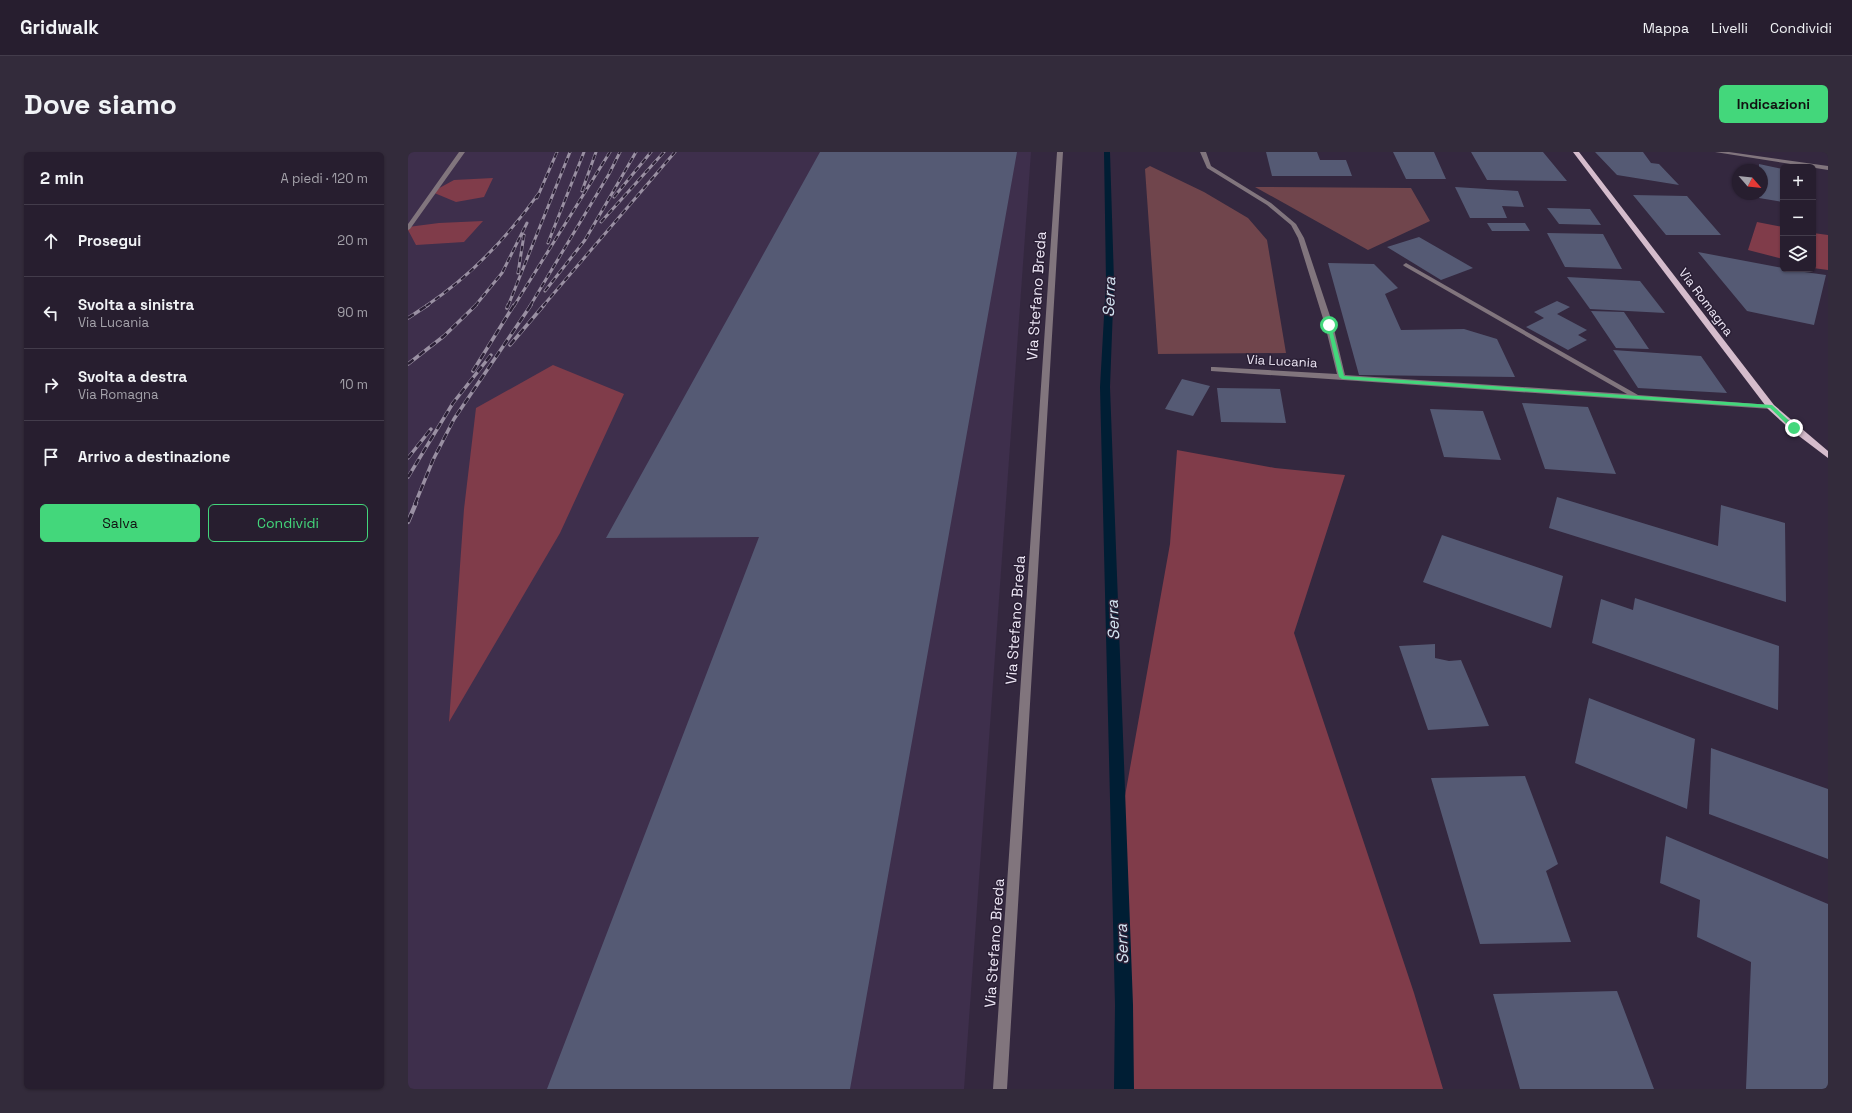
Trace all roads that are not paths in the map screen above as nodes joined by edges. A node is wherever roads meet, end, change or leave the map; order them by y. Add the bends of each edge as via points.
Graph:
1 (462, 152) edge
2 (1060, 152) edge
3 (1203, 152) edge
4 (1576, 152) edge
5 (1718, 152) edge
6 (1828, 168) edge
7 (408, 228) edge
8 (1406, 265) dead end
9 (1214, 369) dead end
10 (1342, 377) junction
11 (1636, 397) junction
12 (1772, 407) junction
13 (1828, 455) edge
14 (1000, 1089) edge

1 - 7 street
2 - 14 street, Via Stefano Breda
3 - 10 street via 1209,167 1269,204 1293,224 1301,238 1329,325
4 - 12 main road, Via Romagna
5 - 6 street
8 - 11 street, Via Lucania
9 - 10 street, Via Lucania
10 - 11 street, Via Lucania
11 - 12 street, Via Lucania
12 - 13 main road, Via Romagna

